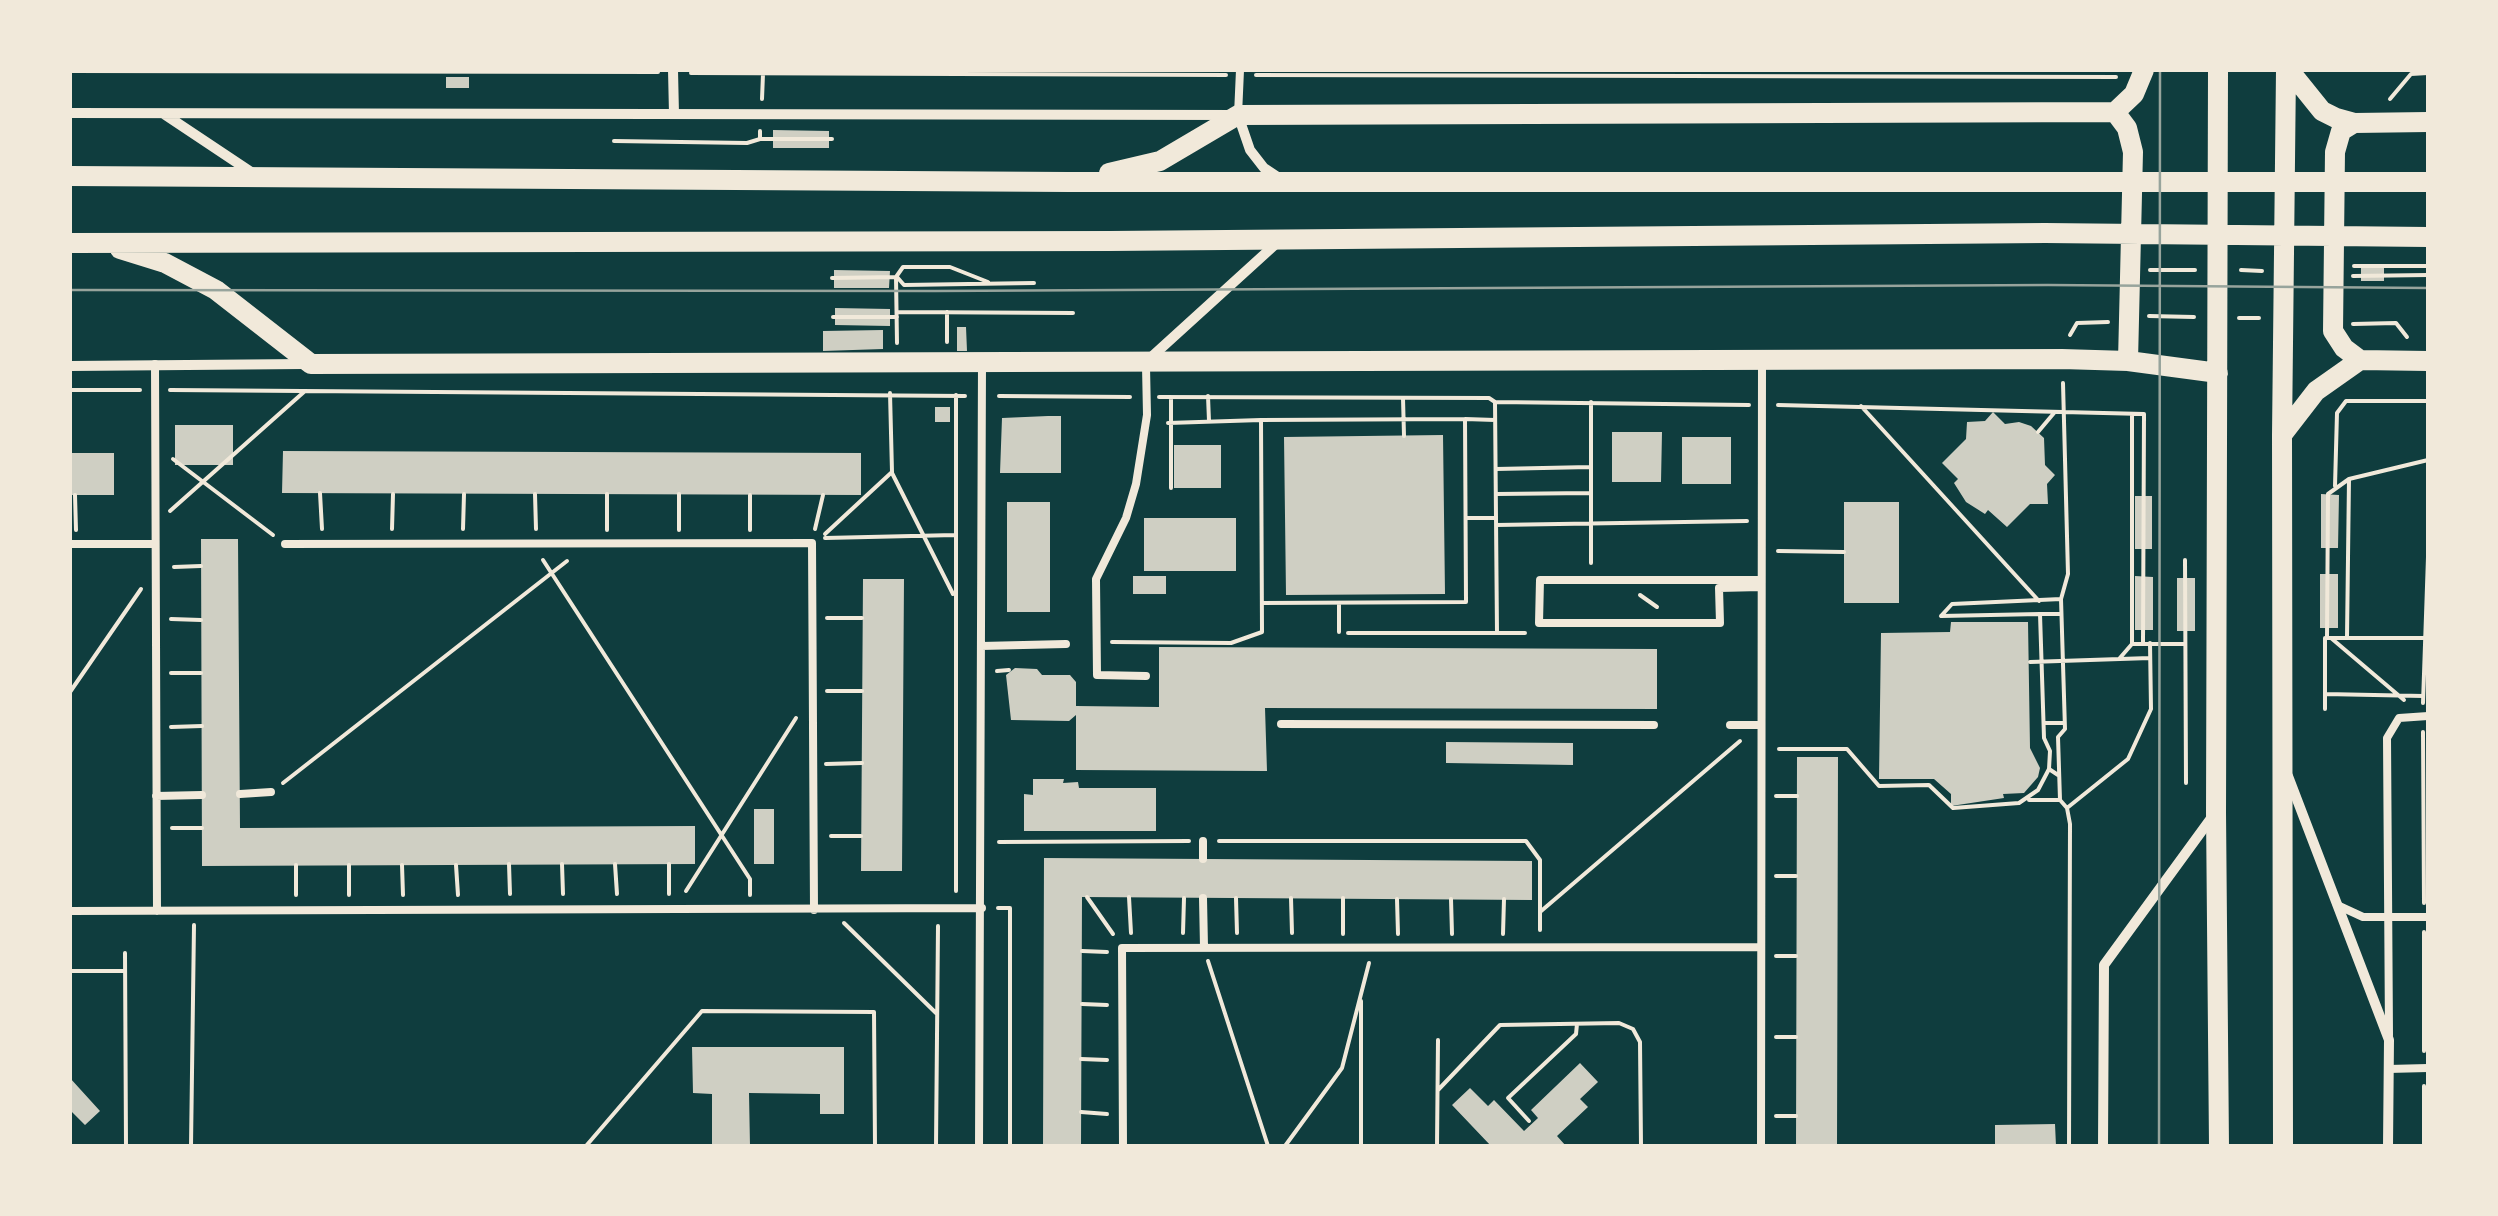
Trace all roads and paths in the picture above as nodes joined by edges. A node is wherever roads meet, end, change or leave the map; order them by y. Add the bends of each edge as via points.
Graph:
1 (634, 70) edge
2 (2144, 70) edge
3 (2218, 70) edge
4 (2287, 70) edge
5 (70, 71) edge
6 (349, 71) edge
7 (668, 71) edge
8 (752, 72) edge
9 (936, 72) edge
10 (1024, 72) edge
11 (1392, 72) edge
12 (2413, 72) edge
13 (688, 73) dead end
14 (1240, 73) edge
15 (1680, 73) edge
16 (1754, 73) edge
17 (763, 74) junction
18 (2428, 74) edge
19 (2121, 77) dead end
20 (762, 103) dead end
21 (2114, 112) junction
22 (70, 113) edge
23 (162, 113) junction
24 (674, 114) junction
25 (1238, 115) junction
26 (2428, 122) edge
27 (2362, 123) junction
28 (761, 124) dead end
29 (760, 139) junction
30 (832, 139) dead end
31 (614, 141) dead end
32 (70, 176) edge
33 (259, 177) junction
34 (1068, 182) junction
35 (1284, 182) junction
36 (2428, 182) edge
37 (2428, 237) edge
38 (1280, 240) junction
39 (70, 243) edge
40 (103, 244) junction
41 (2148, 270) dead end
42 (2206, 270) dead end
43 (2350, 276) dead end
44 (2428, 276) edge
45 (897, 277) junction
46 (832, 278) dead end
47 (1034, 283) dead end
48 (993, 284) junction
49 (947, 312) junction
50 (1073, 313) dead end
51 (897, 314) junction
52 (833, 318) dead end
53 (2260, 318) dead end
54 (2216, 322) junction
55 (2132, 327) junction
56 (2338, 327) junction
57 (2069, 337) dead end
58 (2410, 340) dead end
59 (897, 346) dead end
60 (947, 346) dead end
61 (2128, 360) junction
62 (2360, 360) junction
63 (1762, 361) junction
64 (2428, 361) edge
65 (1146, 362) junction
66 (154, 364) junction
67 (311, 364) junction
68 (982, 364) junction
69 (70, 366) edge
70 (2218, 373) junction
71 (897, 384) dead end
72 (70, 390) edge
73 (155, 390) junction
74 (305, 391) junction
75 (894, 393) junction
76 (956, 395) junction
77 (969, 396) dead end
78 (1171, 396) junction
79 (1208, 396) junction
80 (993, 397) dead end
81 (1146, 397) junction
82 (1402, 398) junction
83 (1496, 402) junction
84 (1590, 402) junction
85 (2428, 402) edge
86 (1762, 405) junction
87 (1861, 406) junction
88 (2056, 411) junction
89 (2064, 413) junction
90 (2132, 414) junction
91 (1465, 419) junction
92 (1261, 420) junction
93 (1403, 420) junction
94 (1496, 420) junction
95 (1209, 421) junction
96 (1170, 423) junction
97 (2038, 432) dead end
98 (2282, 435) junction
99 (1404, 436) dead end
100 (155, 446) junction
101 (2428, 460) edge
102 (1590, 467) junction
103 (1496, 469) junction
104 (892, 472) junction
105 (2349, 478) junction
106 (202, 482) junction
107 (2336, 486) junction
108 (1170, 488) dead end
109 (2132, 492) junction
110 (2144, 492) junction
111 (1590, 493) junction
112 (320, 494) dead end
113 (393, 494) dead end
114 (464, 494) dead end
115 (535, 494) dead end
116 (607, 494) dead end
117 (679, 494) dead end
118 (750, 494) dead end
119 (1496, 494) junction
120 (75, 495) dead end
121 (823, 495) dead end
122 (1466, 518) junction
123 (1496, 522) junction
124 (1761, 522) junction
125 (155, 524) junction
126 (1591, 524) junction
127 (955, 535) junction
128 (924, 536) junction
129 (750, 543) junction
130 (812, 543) junction
131 (73, 544) edge
132 (156, 544) junction
133 (284, 544) joint
134 (322, 544) junction
135 (392, 544) junction
136 (462, 544) junction
137 (534, 544) junction
138 (590, 544) junction
139 (606, 544) junction
140 (679, 544) junction
141 (1762, 551) junction
142 (1844, 552) dead end
143 (2185, 560) dead end
144 (1591, 561) dead end
145 (200, 566) dead end
146 (156, 567) junction
147 (552, 574) junction
148 (1761, 584) junction
149 (1722, 585) junction
150 (955, 598) junction
151 (2061, 600) junction
152 (2039, 601) junction
153 (1339, 603) junction
154 (1262, 604) junction
155 (2040, 614) junction
156 (2061, 614) junction
157 (813, 618) junction
158 (862, 618) dead end
159 (156, 619) junction
160 (201, 620) dead end
161 (1339, 632) dead end
162 (1497, 632) junction
163 (2428, 632) edge
164 (1348, 633) dead end
165 (1536, 633) dead end
166 (2348, 637) junction
167 (2328, 638) junction
168 (1097, 642) junction
169 (2147, 643) junction
170 (1066, 644) dead end
171 (2132, 644) junction
172 (2184, 644) junction
173 (982, 646) junction
174 (2119, 658) junction
175 (2150, 658) junction
176 (2062, 661) junction
177 (2030, 662) dead end
178 (2042, 662) junction
179 (997, 670) dead end
180 (1009, 670) dead end
181 (156, 672) junction
182 (202, 673) dead end
183 (1146, 676) dead end
184 (862, 691) dead end
185 (70, 692) edge
186 (813, 692) junction
187 (2325, 694) junction
188 (2398, 695) junction
189 (2423, 696) dead end
190 (2325, 710) dead end
191 (2428, 716) edge
192 (2044, 723) junction
193 (2064, 723) junction
194 (1282, 724) dead end
195 (1730, 724) dead end
196 (1759, 724) junction
197 (1654, 725) dead end
198 (202, 726) dead end
199 (156, 727) junction
200 (1759, 749) junction
201 (2283, 762) junction
202 (814, 764) junction
203 (862, 764) dead end
204 (2049, 769) junction
205 (2059, 776) junction
206 (2186, 783) dead end
207 (272, 792) joint
208 (240, 794) dead end
209 (202, 795) dead end
210 (156, 796) junction
211 (2026, 800) junction
212 (2060, 800) junction
213 (2067, 808) junction
214 (2216, 812) junction
215 (157, 828) junction
216 (202, 828) dead end
217 (721, 836) junction
218 (814, 836) junction
219 (861, 836) dead end
220 (1203, 841) junction
221 (999, 842) dead end
222 (1203, 859) dead end
223 (456, 864) dead end
224 (509, 864) dead end
225 (562, 864) dead end
226 (616, 864) dead end
227 (669, 864) dead end
228 (296, 865) dead end
229 (349, 865) dead end
230 (402, 865) dead end
231 (1087, 897) dead end
232 (1129, 897) dead end
233 (1184, 898) dead end
234 (1203, 898) dead end
235 (1236, 898) dead end
236 (1291, 898) dead end
237 (1343, 898) dead end
238 (1397, 899) dead end
239 (1451, 899) dead end
240 (1504, 899) dead end
241 (2337, 904) junction
242 (982, 908) junction
243 (956, 909) junction
244 (194, 910) junction
245 (296, 910) junction
246 (350, 910) junction
247 (404, 910) junction
248 (459, 910) junction
249 (510, 910) junction
250 (564, 910) junction
251 (617, 910) junction
252 (672, 910) junction
253 (750, 910) junction
254 (814, 910) junction
255 (831, 910) junction
256 (938, 910) junction
257 (70, 911) edge
258 (157, 911) junction
259 (1540, 912) junction
260 (2389, 916) junction
261 (2428, 918) edge
262 (2424, 932) dead end
263 (1760, 946) junction
264 (1204, 947) junction
265 (1237, 947) junction
266 (1292, 947) junction
267 (1343, 947) junction
268 (1372, 947) junction
269 (1398, 947) junction
270 (1452, 947) junction
271 (1503, 947) junction
272 (1540, 947) junction
273 (1183, 948) junction
274 (1082, 950) dead end
275 (1125, 950) junction
276 (125, 953) dead end
277 (70, 971) edge
278 (125, 971) junction
279 (2426, 980) edge
280 (1361, 991) junction
281 (1082, 1004) dead end
282 (1122, 1006) junction
283 (937, 1014) junction
284 (1576, 1024) junction
285 (1438, 1040) dead end
286 (2389, 1040) junction
287 (1081, 1058) dead end
288 (1123, 1060) junction
289 (2426, 1068) edge
290 (2388, 1069) junction
291 (1438, 1090) junction
292 (1082, 1112) dead end
293 (1123, 1115) junction
294 (1529, 1120) dead end
295 (126, 1146) edge
296 (192, 1146) edge
297 (586, 1146) edge
298 (876, 1146) edge
299 (936, 1146) edge
300 (980, 1146) edge
301 (1010, 1146) edge
302 (1123, 1146) edge
303 (1268, 1146) edge
304 (1285, 1146) edge
305 (1361, 1146) edge
306 (1437, 1146) edge
307 (1640, 1146) edge
308 (1761, 1146) edge
309 (2069, 1146) edge
310 (2103, 1146) edge
311 (2219, 1146) edge
312 (2283, 1146) edge
313 (2388, 1146) edge
314 (2424, 1146) edge

1 - 6 path
1 - 7 path
2 - 21 main road via 2134,94
3 - 54 main road
4 - 27 main road via 2322,111
4 - 98 main road
5 - 6 path
7 - 24 street
8 - 13 path
8 - 17 path
9 - 10 path
9 - 17 path
10 - 14 path
11 - 14 path
11 - 15 path
12 - 18 path
12 - 27 path
14 - 25 lane
15 - 16 path
16 - 19 path
17 - 20 path
21 - 25 main road
21 - 55 main road via 2133,152
22 - 23 street
23 - 24 street
23 - 33 street
24 - 25 street
25 - 34 main road via 1160,160
25 - 35 street via 1250,150
26 - 27 main road
27 - 56 main road via 2340,132 2335,152
28 - 29 path
29 - 30 path
29 - 31 path
32 - 33 main road
33 - 34 main road
34 - 35 main road
35 - 36 main road
37 - 38 main road via 2045,233
38 - 40 main road
38 - 65 street
39 - 40 main road
40 - 67 main road via 166,262 216,290
41 - 42 path
43 - 44 path
45 - 46 path
45 - 48 path via 904,284
45 - 48 path via 903,267 950,267
45 - 51 path
47 - 48 path
49 - 50 path
49 - 51 path
49 - 60 path
51 - 52 path
51 - 59 path
53 - 54 path
54 - 55 path via 2148,316
54 - 70 main road
55 - 57 path via 2077,323
55 - 61 main road
56 - 58 path via 2396,323
56 - 62 main road via 2344,348
61 - 63 main road
61 - 70 main road
62 - 64 main road
62 - 98 main road via 2316,391
63 - 65 main road
63 - 86 lane
65 - 68 main road
65 - 81 lane
66 - 67 street
66 - 69 street
66 - 73 lane
67 - 68 main road
68 - 173 lane
70 - 214 main road
71 - 75 path
72 - 73 path
73 - 74 path
73 - 100 lane
74 - 75 path
74 - 106 path
75 - 76 path
75 - 104 path
76 - 77 path
76 - 127 path
78 - 79 path
78 - 81 path
78 - 96 path
79 - 82 path
79 - 95 path
80 - 81 path
81 - 168 lane via 1136,484 1096,579
82 - 83 path
82 - 93 path
83 - 84 path
83 - 94 path
84 - 86 path
84 - 102 path
85 - 107 path via 2346,401 2337,413
86 - 87 path
86 - 124 lane
87 - 88 path
87 - 152 path
88 - 89 path
88 - 97 path
89 - 90 path
89 - 151 path via 2068,574
90 - 109 path
90 - 110 path via 2144,414
91 - 93 path
91 - 94 path
91 - 122 path
92 - 93 path
92 - 95 path
92 - 154 path
93 - 99 path
94 - 103 path
95 - 96 path
96 - 108 path
98 - 201 main road
100 - 106 path
100 - 125 lane
101 - 105 path
102 - 103 path
102 - 111 path
103 - 119 path
104 - 128 path
104 - 128 path via 821,538
105 - 107 path
105 - 166 path
106 - 125 path
106 - 133 path
107 - 167 path via 2328,494
109 - 110 path
109 - 171 path
110 - 169 path
111 - 119 path
111 - 126 path
112 - 134 path
113 - 135 path
114 - 136 path
115 - 137 path
116 - 139 path
117 - 140 path
118 - 129 path
119 - 123 path
120 - 131 path
121 - 130 path
122 - 123 path
122 - 153 path via 1466,602
123 - 126 path
123 - 162 path
124 - 126 path
124 - 141 lane
125 - 132 lane
126 - 144 path
127 - 128 path
127 - 150 path
128 - 150 path
129 - 130 lane
129 - 140 lane
130 - 157 lane
131 - 132 lane
132 - 146 lane
133 - 134 lane
134 - 135 lane
135 - 136 lane
136 - 137 lane
137 - 138 lane
137 - 147 path
138 - 139 lane
138 - 147 path
139 - 140 lane
141 - 142 path
141 - 148 lane
143 - 172 path
145 - 146 path
146 - 159 lane
146 - 185 path
147 - 207 path
147 - 217 path
148 - 149 lane
148 - 196 lane
149 - 149 lane via 1540,580 1539,623 1720,623
150 - 243 path
151 - 152 path
151 - 156 path
152 - 155 path via 1952,604 1942,616
153 - 154 path
153 - 161 path
154 - 168 path via 1262,632 1231,643
155 - 156 path
155 - 178 path
156 - 176 path
157 - 158 path
157 - 186 lane
159 - 160 path
159 - 181 lane
162 - 164 path
162 - 165 path
163 - 166 path via 2424,638
166 - 167 path
167 - 187 path
167 - 188 path
168 - 183 lane via 1097,676
169 - 171 path
169 - 172 path
169 - 175 path
170 - 173 lane
171 - 174 path
172 - 206 path
173 - 242 lane
174 - 175 path
174 - 176 path
175 - 213 path via 2152,709 2128,759
176 - 178 path
176 - 193 path
177 - 178 path
178 - 192 path
179 - 180 path
181 - 182 path
181 - 199 lane
184 - 186 path
186 - 202 lane
186 - 217 path
187 - 188 path
187 - 190 path
188 - 189 path
191 - 260 lane via 2399,718 2387,738
192 - 193 path
192 - 204 path
193 - 205 path
194 - 197 lane
195 - 196 lane
196 - 200 lane
196 - 259 path
198 - 199 path
199 - 210 lane
200 - 211 path via 1847,750 1878,786 1929,786 1952,808
200 - 263 lane
201 - 241 street
201 - 312 main road
202 - 203 path
202 - 218 lane
204 - 205 path
204 - 211 path
205 - 212 path
207 - 208 lane
209 - 210 lane
210 - 215 lane
211 - 212 path
212 - 213 path
213 - 309 path
214 - 310 street via 2104,965
214 - 311 main road
215 - 216 path
215 - 258 lane
217 - 252 path
217 - 253 path via 750,879
218 - 219 path
218 - 254 lane
220 - 221 path
220 - 222 lane
220 - 259 path via 1526,842 1540,860
223 - 248 path
224 - 249 path
225 - 250 path
226 - 251 path
227 - 252 path
228 - 245 path
229 - 246 path
230 - 247 path
231 - 275 path
232 - 275 path
233 - 273 path
234 - 264 lane
235 - 265 path
236 - 266 path
237 - 267 path
238 - 269 path
239 - 270 path
240 - 271 path
241 - 260 lane via 2362,918
241 - 286 street
242 - 243 lane
242 - 300 lane
242 - 301 path via 1010,908
243 - 256 lane
244 - 245 lane
244 - 258 lane
244 - 296 path
245 - 246 lane
246 - 247 lane
247 - 248 lane
248 - 249 lane
249 - 250 lane
250 - 251 lane
251 - 252 lane
252 - 253 lane
253 - 254 lane
254 - 255 lane
255 - 256 lane
255 - 283 path
256 - 283 path
257 - 258 lane
259 - 272 path
260 - 261 lane
260 - 286 lane
262 - 279 path
263 - 272 lane
263 - 308 lane
264 - 265 lane
264 - 273 lane
264 - 303 path
265 - 266 lane
266 - 267 lane
267 - 268 lane
268 - 269 lane
268 - 280 path
269 - 270 lane
270 - 271 lane
271 - 272 lane
273 - 275 lane
274 - 275 path
275 - 282 lane
276 - 278 path
277 - 278 path
278 - 295 path
279 - 289 path
280 - 304 path via 1342,1068
280 - 305 path
281 - 282 path
282 - 288 lane
283 - 299 path
284 - 291 path via 1500,1024
284 - 294 path via 1576,1034 1508,1098
284 - 307 path via 1618,1023 1638,1035
285 - 291 path
286 - 290 street
287 - 288 path
288 - 293 lane
289 - 290 lane
289 - 314 path
290 - 313 street
291 - 306 path
292 - 293 path
293 - 302 lane
297 - 298 path via 702,1011 721,1011 874,1012

